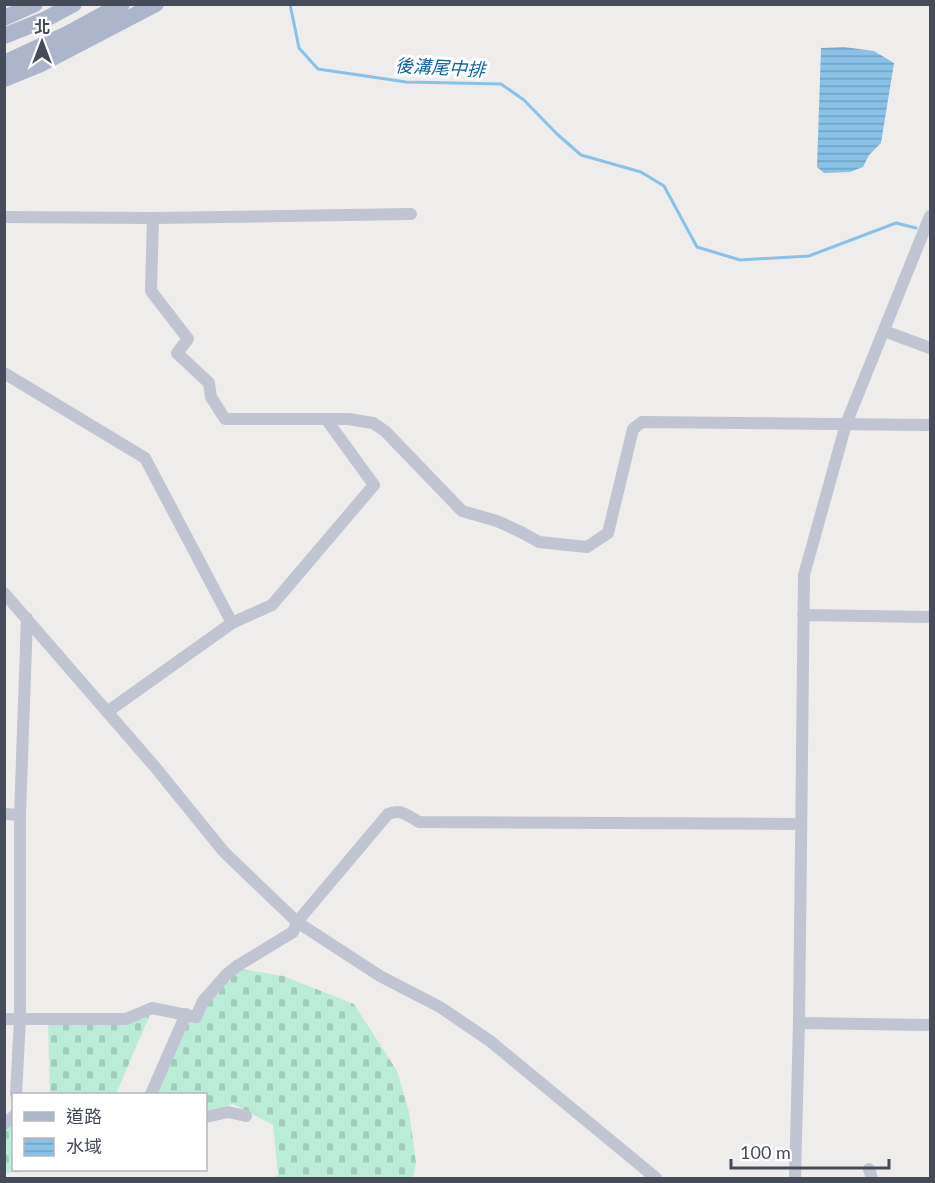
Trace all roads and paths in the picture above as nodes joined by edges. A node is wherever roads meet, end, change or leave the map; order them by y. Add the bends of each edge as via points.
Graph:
1 (35, 4) edge
2 (74, 4) edge
3 (122, 4) edge
4 (156, 4) edge
5 (4, 18) edge
6 (4, 36) edge
7 (4, 63) edge
8 (4, 79) edge
9 (411, 214) dead end
10 (4, 217) edge
11 (153, 218) junction
12 (929, 222) edge
13 (884, 331) junction
14 (930, 348) edge
15 (4, 373) edge
16 (326, 418) junction
17 (846, 424) junction
18 (930, 425) edge
19 (4, 593) edge
20 (803, 615) junction
21 (930, 617) edge
22 (27, 618) junction
23 (232, 623) junction
24 (107, 712) junction
25 (4, 814) edge
26 (20, 815) junction
27 (801, 824) junction
28 (297, 922) junction
29 (186, 1014) junction
30 (4, 1019) edge
31 (20, 1019) junction
32 (799, 1023) junction
33 (930, 1025) edge
34 (16, 1093) edge
35 (152, 1093) edge
36 (246, 1116) dead end
37 (207, 1117) edge
38 (656, 1179) edge
39 (795, 1179) edge

1 - 5 main road
2 - 6 main road
3 - 7 main road
4 - 8 main road
9 - 11 street
10 - 11 street
11 - 16 street via 151,291 188,339 177,353 209,383 211,397 225,418
12 - 13 street
13 - 14 street
13 - 17 street
15 - 23 street via 145,458
16 - 17 street via 372,423 385,431 462,511 497,521 538,542 587,547 608,533 633,429 642,422
16 - 23 street via 374,485 272,606
17 - 18 street
17 - 20 street via 804,575
19 - 22 street
20 - 21 street
20 - 27 street
22 - 24 street
22 - 26 street
23 - 24 street
24 - 28 street via 224,852
25 - 26 street
26 - 31 street
27 - 28 street via 419,822 398,811 388,814
27 - 32 street
28 - 29 street via 293,932 227,974 203,1001 196,1017
28 - 38 street via 380,976 440,1006 490,1041
29 - 31 street via 152,1008 126,1019
29 - 35 street
30 - 31 street
31 - 34 street
32 - 33 street
32 - 39 street
36 - 37 street via 228,1112

